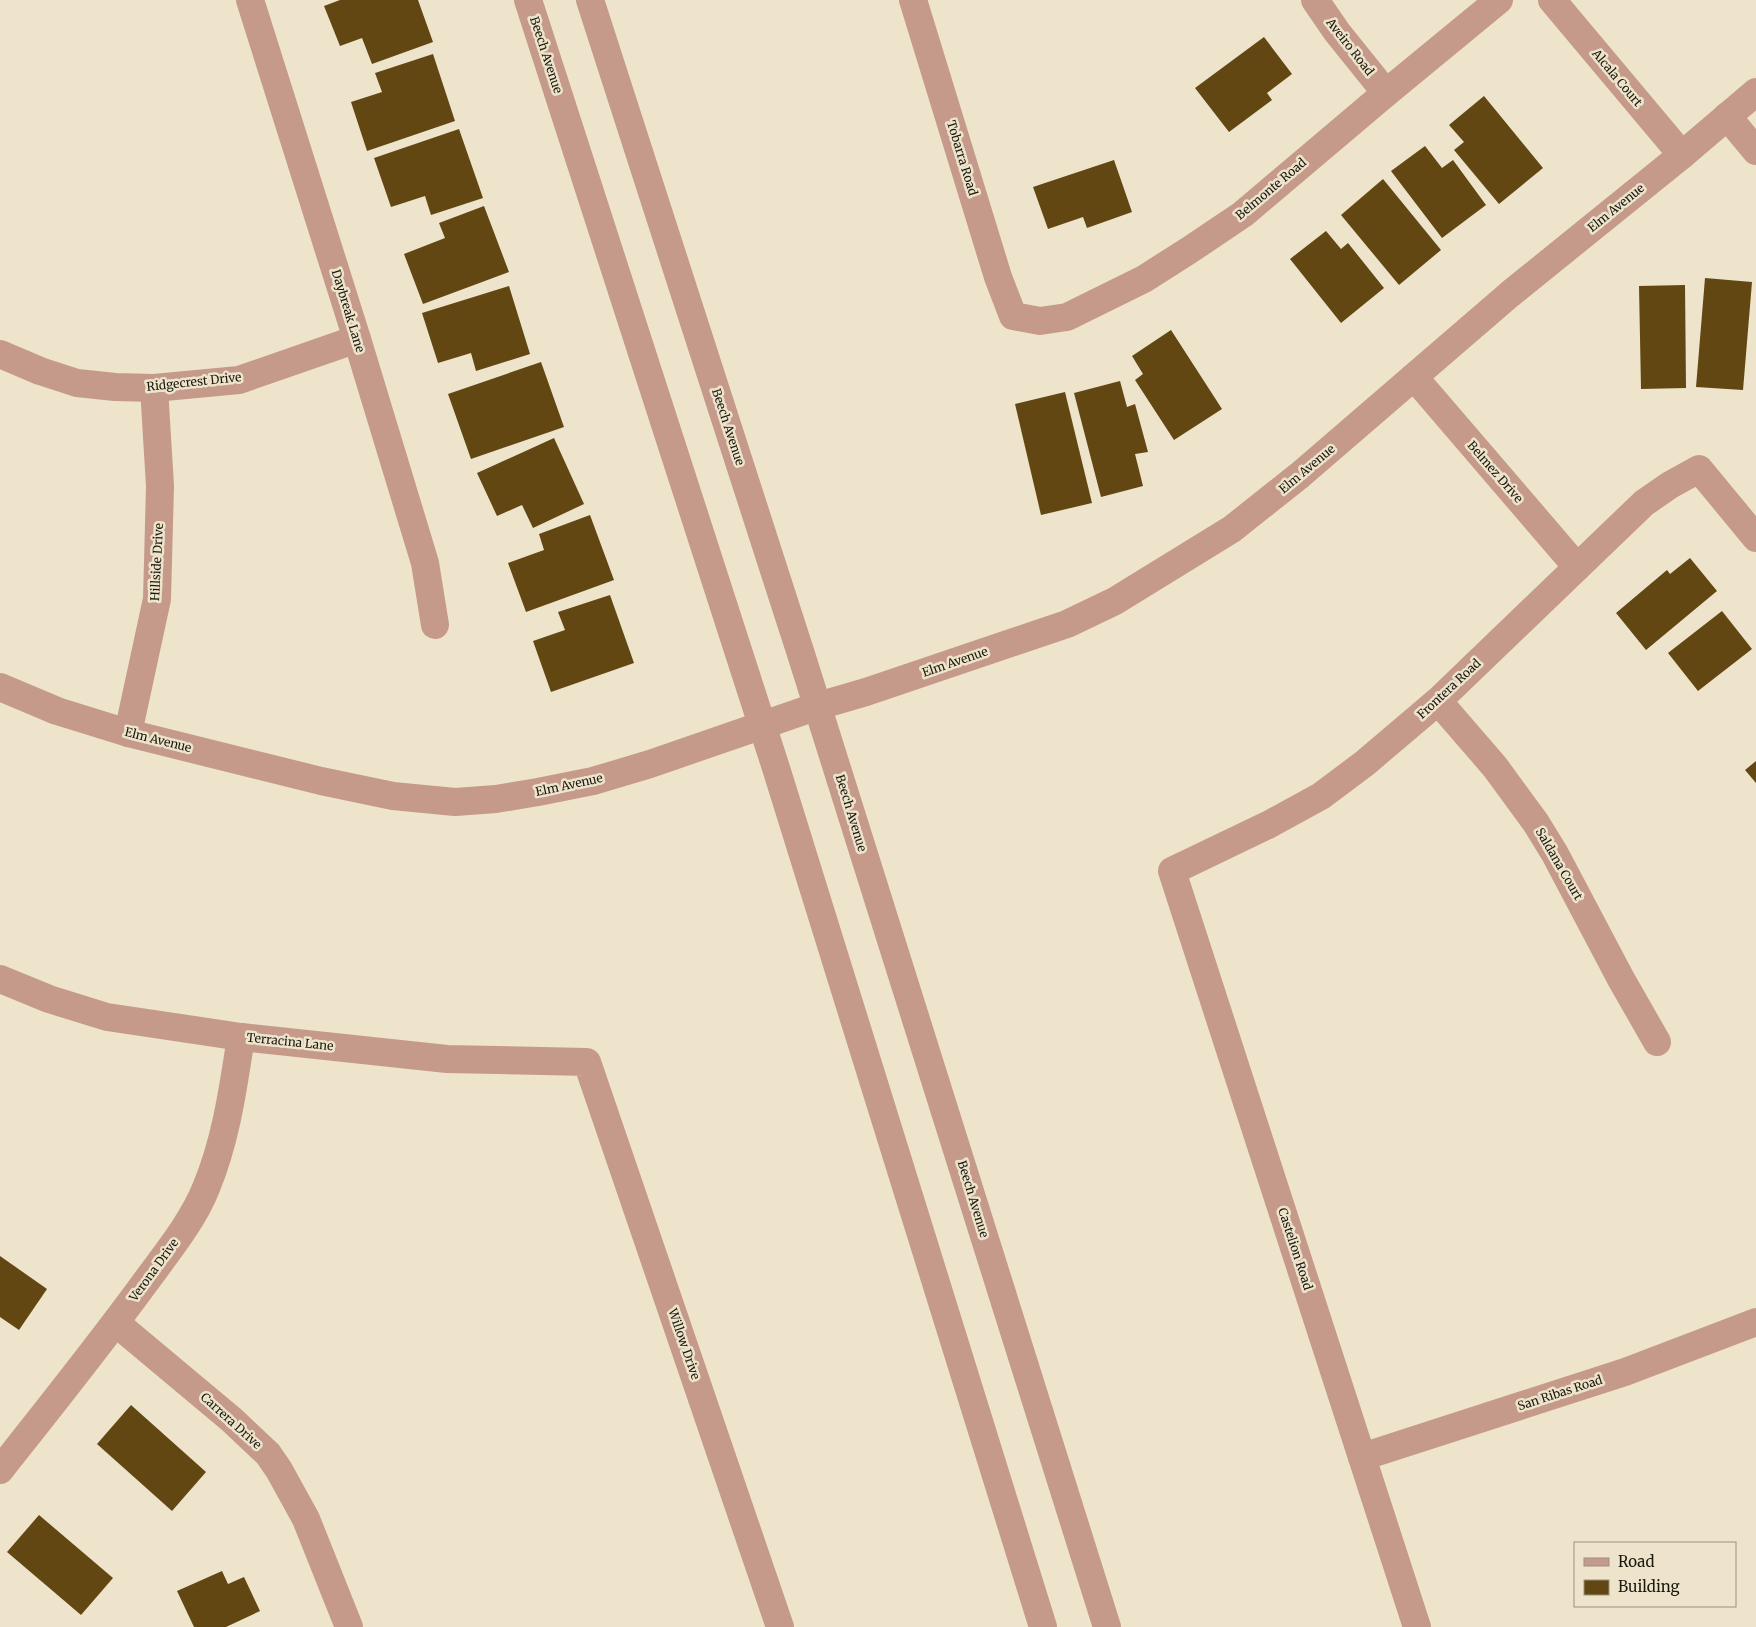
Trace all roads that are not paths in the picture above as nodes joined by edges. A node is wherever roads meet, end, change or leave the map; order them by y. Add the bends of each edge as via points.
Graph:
1 (250, 0) edge
2 (528, 0) edge
3 (590, 0) edge
4 (913, 0) edge
5 (1315, 0) edge
6 (1500, 0) edge
7 (1552, 0) edge
8 (1756, 92) edge
9 (1386, 93) junction
10 (1727, 116) junction
11 (1756, 151) edge
12 (1682, 155) junction
13 (1013, 316) joint
14 (357, 339) junction
15 (0, 354) edge
16 (1414, 377) junction
17 (154, 388) junction
18 (1756, 538) edge
19 (1577, 567) junction
20 (435, 625) dead end
21 (0, 687) edge
22 (1438, 701) junction
23 (818, 706) junction
24 (762, 726) junction
25 (128, 733) junction
26 (1172, 871) joint
27 (0, 979) edge
28 (241, 1037) junction
29 (1657, 1042) dead end
30 (587, 1062) joint
31 (1756, 1322) edge
32 (116, 1323) junction
33 (1362, 1457) junction
34 (0, 1470) edge
35 (349, 1627) edge
36 (780, 1627) edge
37 (1043, 1627) edge
38 (1107, 1627) edge
39 (1417, 1627) edge

1 - 14 street, Daybreak Lane
2 - 24 street, Beech Avenue
3 - 23 street, Beech Avenue
4 - 13 street, Tobarra Road
5 - 9 street, Aveiro Road
6 - 9 street, Belmonte Road
7 - 12 street, Alcala Court
8 - 10 street, Elm Avenue
9 - 13 street, Belmonte Road via 1243,214 1144,278 1067,317 1040,321
10 - 11 street
10 - 12 street, Elm Avenue
12 - 16 street, Elm Avenue via 1510,294
14 - 17 street, Ridgecrest Drive via 239,380
14 - 20 street, Daybreak Lane via 426,563
15 - 17 street, Ridgecrest Drive via 77,383
16 - 19 street, Belmez Drive
16 - 23 street, Elm Avenue via 1232,529 1115,601 1067,624
17 - 25 street, Hillside Drive via 160,486 156,599
18 - 19 street, Frontera Road via 1699,469 1644,504
19 - 22 street, Frontera Road
21 - 25 street, Elm Avenue via 57,711
22 - 26 street, Frontera Road via 1321,796
22 - 29 street, Saldana Court via 1495,767 1536,823
23 - 24 street, Elm Avenue
23 - 38 street, Beech Avenue
24 - 25 street, Elm Avenue via 593,781 496,799 456,802 393,796 321,781
24 - 37 street, Beech Avenue
26 - 33 street, Castelion Road
27 - 28 street, Terracina Lane via 107,1017
28 - 30 street, Terracina Lane via 447,1059
28 - 32 street, Verona Drive via 230,1109 218,1158 205,1190 178,1238
30 - 36 street, Willow Drive
31 - 33 street, San Ribas Road via 1625,1372
32 - 34 street, Verona Drive
32 - 35 street, Carrera Drive via 268,1454 306,1519
33 - 39 street, Castelion Road

